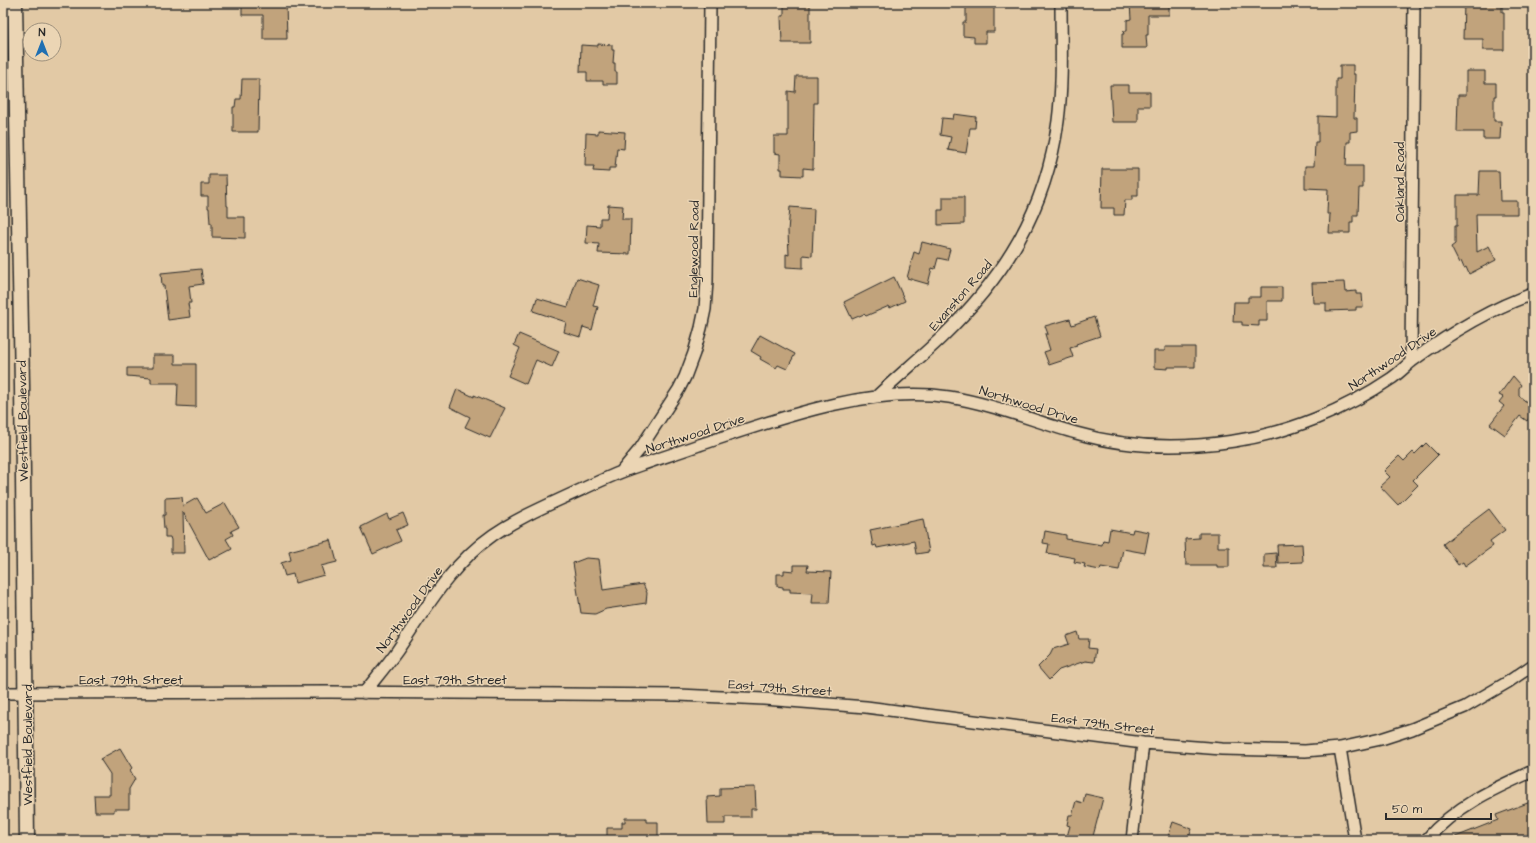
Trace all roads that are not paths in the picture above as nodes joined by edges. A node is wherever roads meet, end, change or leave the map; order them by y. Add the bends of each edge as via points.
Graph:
1 (15, 3) edge
2 (710, 3) edge
3 (1061, 3) edge
4 (1414, 3) edge
5 (1533, 294) edge
6 (1412, 362) junction
7 (876, 397) junction
8 (620, 472) junction
9 (1533, 665) edge
10 (3, 693) edge
11 (26, 693) junction
12 (364, 693) junction
13 (1143, 743) junction
14 (1340, 748) junction
15 (1533, 771) edge
16 (27, 840) edge
17 (1132, 840) edge
18 (1355, 840) edge
19 (1426, 840) edge

1 - 11 street, Westfield Boulevard
2 - 8 street, Englewood Road via 707,281 703,320 680,389 640,449
3 - 7 street, Evanston Road via 1061,88 1055,142 1047,176 1031,218 1006,263 984,292 940,339
4 - 6 street, Oakland Road
5 - 6 street, Northwood Drive via 1482,316
6 - 7 street, Northwood Drive via 1364,395 1306,422 1251,438 1188,446 1136,444 1089,437 991,406 948,397
7 - 8 street, Northwood Drive via 849,401 792,416
8 - 12 street, Northwood Drive via 532,512 494,534 480,546 462,562 442,586
9 - 14 street, East 79th Street via 1480,698 1435,720 1381,739
10 - 11 street, East 79th Street
11 - 12 street, East 79th Street
11 - 16 street, Westfield Boulevard
12 - 13 street, East 79th Street via 679,695 764,699 898,710
13 - 14 street, East 79th Street via 1270,751
13 - 17 street
14 - 18 street
15 - 19 street via 1468,803

